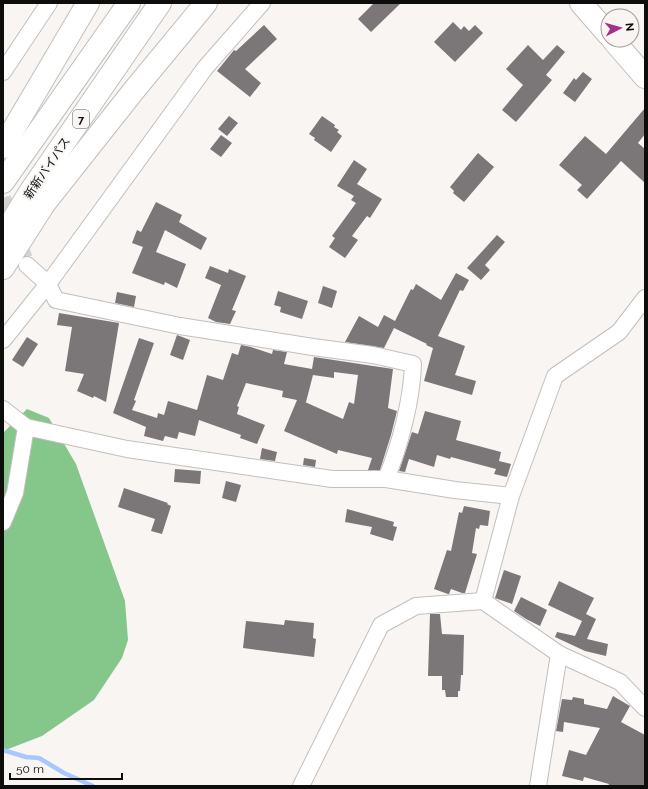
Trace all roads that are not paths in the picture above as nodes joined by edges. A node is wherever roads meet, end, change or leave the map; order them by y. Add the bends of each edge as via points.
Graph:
1 (48, 3) edge
2 (88, 3) edge
3 (129, 3) edge
4 (160, 3) edge
5 (206, 3) edge
6 (262, 3) edge
7 (581, 3) edge
8 (600, 25) edge
9 (620, 48) edge
10 (3, 72) edge
11 (645, 77) edge
12 (3, 147) edge
13 (3, 182) edge
14 (3, 236) edge
15 (26, 265) tunnel mouth
16 (3, 268) edge
17 (48, 284) junction
18 (645, 298) edge
19 (3, 340) edge
20 (3, 409) edge
21 (26, 427) junction
22 (386, 479) junction
23 (511, 496) junction
24 (3, 522) edge
25 (484, 601) junction
26 (559, 654) junction
27 (645, 708) edge
28 (301, 786) edge
29 (538, 786) edge

1 - 10 street
2 - 12 main road
3 - 13 main road, 7
4 - 14 main road, 新新バイパス / 7 via 30,192
5 - 16 main road via 44,204
6 - 17 street via 205,68
7 - 8 main road
9 - 11 main road
15 - 17 street
17 - 19 street
17 - 22 street via 56,300 180,326 373,355 413,364 405,418 395,458
18 - 23 street via 619,332 555,376
20 - 21 street
21 - 22 street via 127,449 324,478
21 - 24 street via 15,493
22 - 23 street
23 - 25 street
25 - 26 street
25 - 28 street via 416,606 381,625
26 - 27 street via 620,682
26 - 29 street

